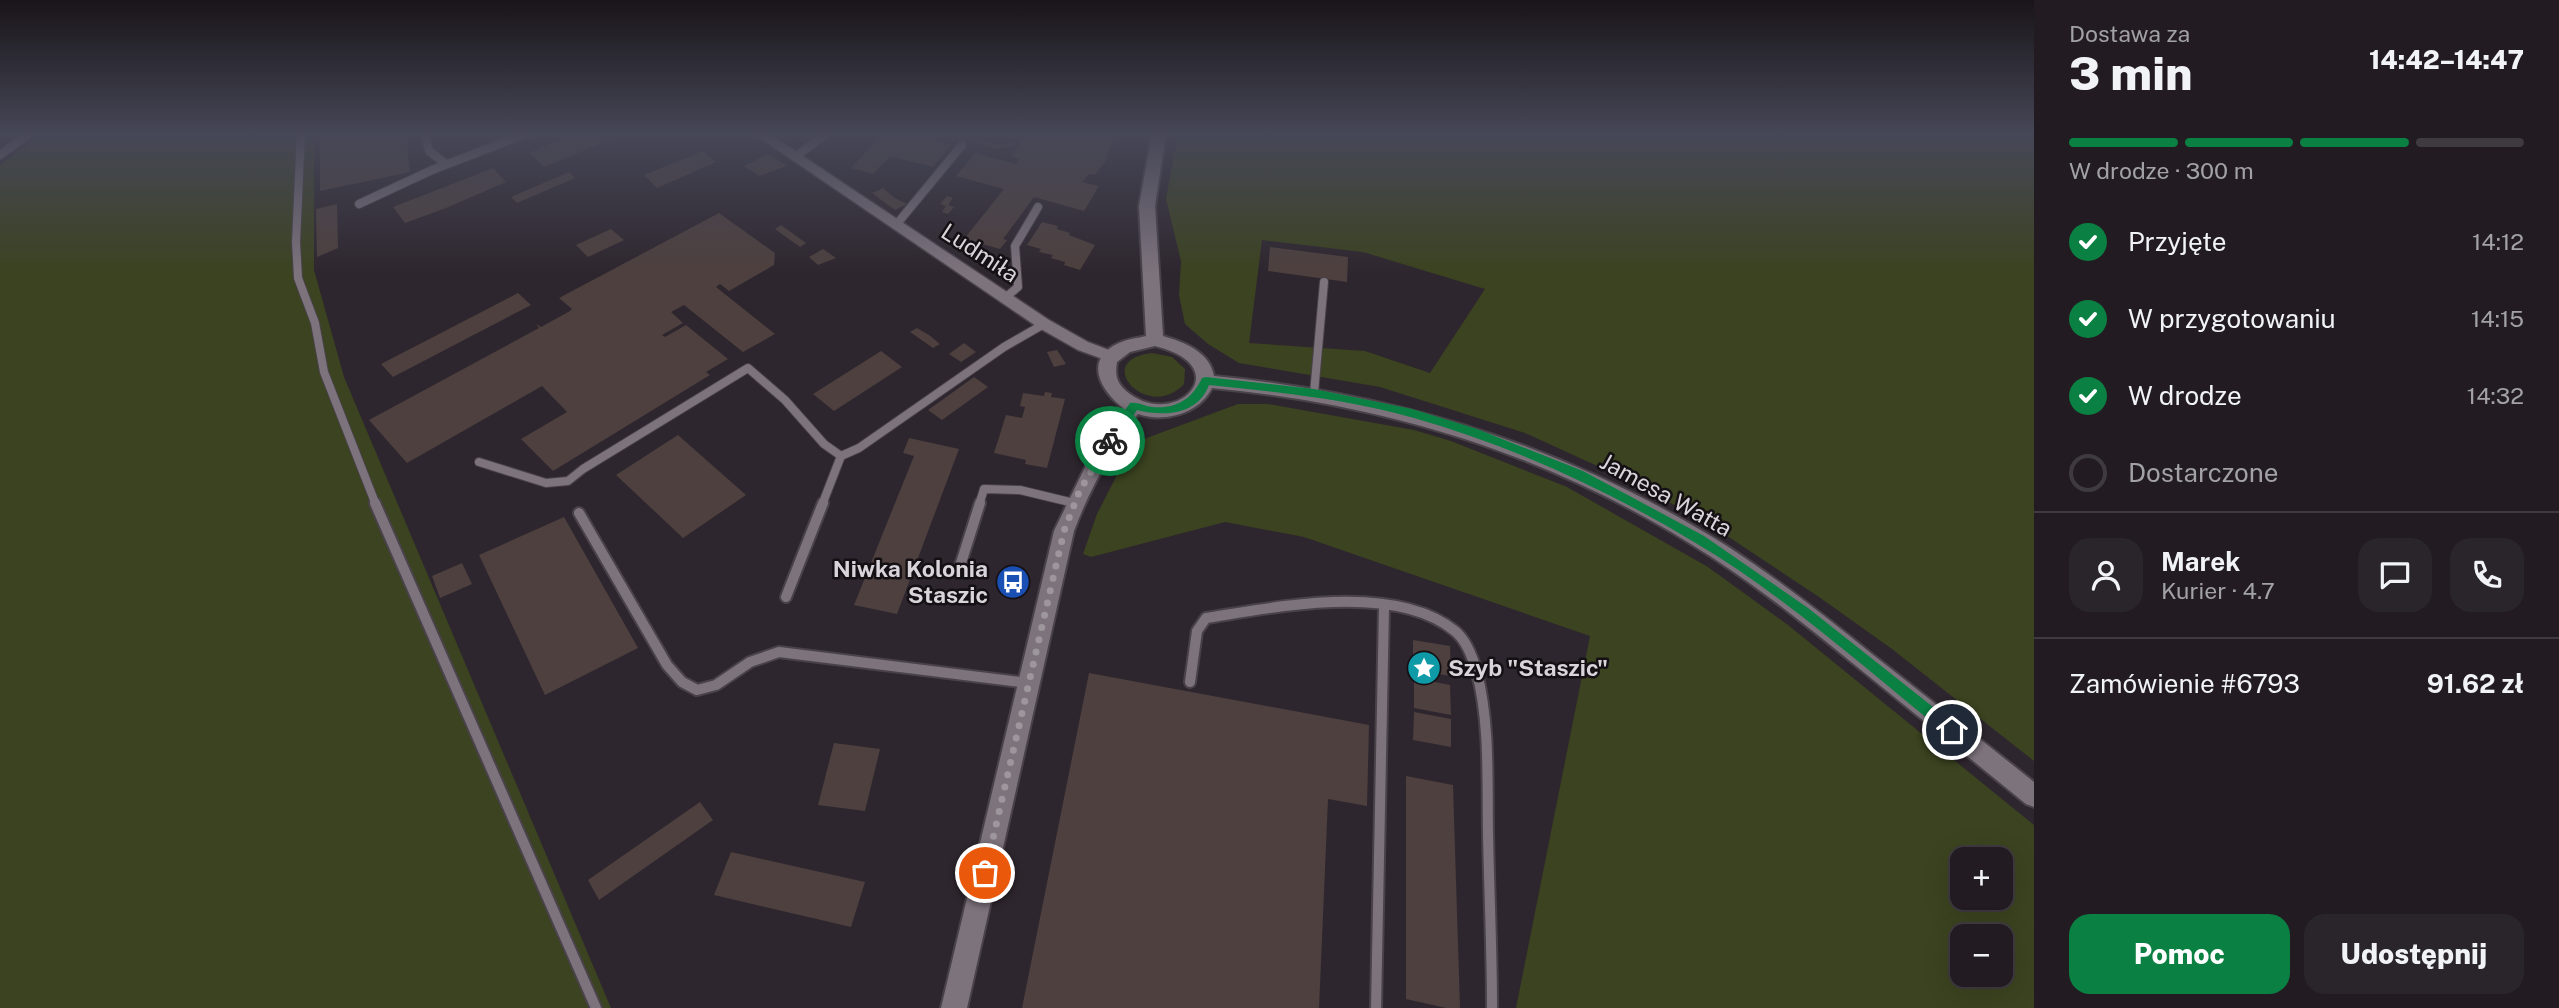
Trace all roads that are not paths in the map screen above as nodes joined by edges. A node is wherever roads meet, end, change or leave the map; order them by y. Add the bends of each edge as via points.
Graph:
1 (300, 180) edge
2 (411, 180) edge
3 (829, 180) edge
4 (933, 180) edge
5 (1151, 180) edge
6 (359, 204) dead end
7 (1038, 207) dead end
8 (896, 225) junction
9 (1324, 282) dead end
10 (1006, 297) junction
11 (1044, 324) junction
12 (1155, 340) junction
13 (1111, 357) junction
14 (1206, 381) junction
15 (1314, 393) junction
16 (1134, 406) junction
17 (841, 456) junction
18 (479, 462) dead end
19 (1074, 503) junction
20 (579, 513) dead end
21 (961, 563) dead end
22 (786, 597) dead end
23 (1384, 607) junction
24 (1190, 682) dead end
25 (1028, 683) junction
26 (2034, 796) edge
27 (596, 1008) edge
28 (954, 1008) edge
29 (1376, 1008) edge
30 (1492, 1008) edge

1 - 27 lane via 298,278 315,323 324,372 385,527
2 - 6 lane
3 - 8 street, Ludmiła
4 - 8 lane
5 - 12 street via 1147,206
7 - 10 lane via 1015,246 1018,287
8 - 10 street, Ludmiła
9 - 15 lane
10 - 11 street, Ludmiła
11 - 13 street, Ludmiła
11 - 17 lane
12 - 13 street via 1137,342
12 - 14 street via 1178,346 1197,358
13 - 16 street via 1106,379 1111,389
14 - 15 street, Jamesa Watta
14 - 16 street via 1201,393 1172,410
15 - 26 street, Jamesa Watta via 1412,413 1473,432 1579,474 1700,539 1793,604
16 - 19 street
17 - 18 lane via 821,444 793,407 748,368 568,481 546,483
17 - 22 lane
19 - 21 lane via 1020,490 984,489
19 - 25 street
20 - 25 lane via 667,664 682,682 697,690 779,652
23 - 24 lane via 1303,604 1206,618 1197,631
23 - 29 lane
23 - 30 lane via 1435,619 1457,633 1473,659 1484,719
25 - 28 street

